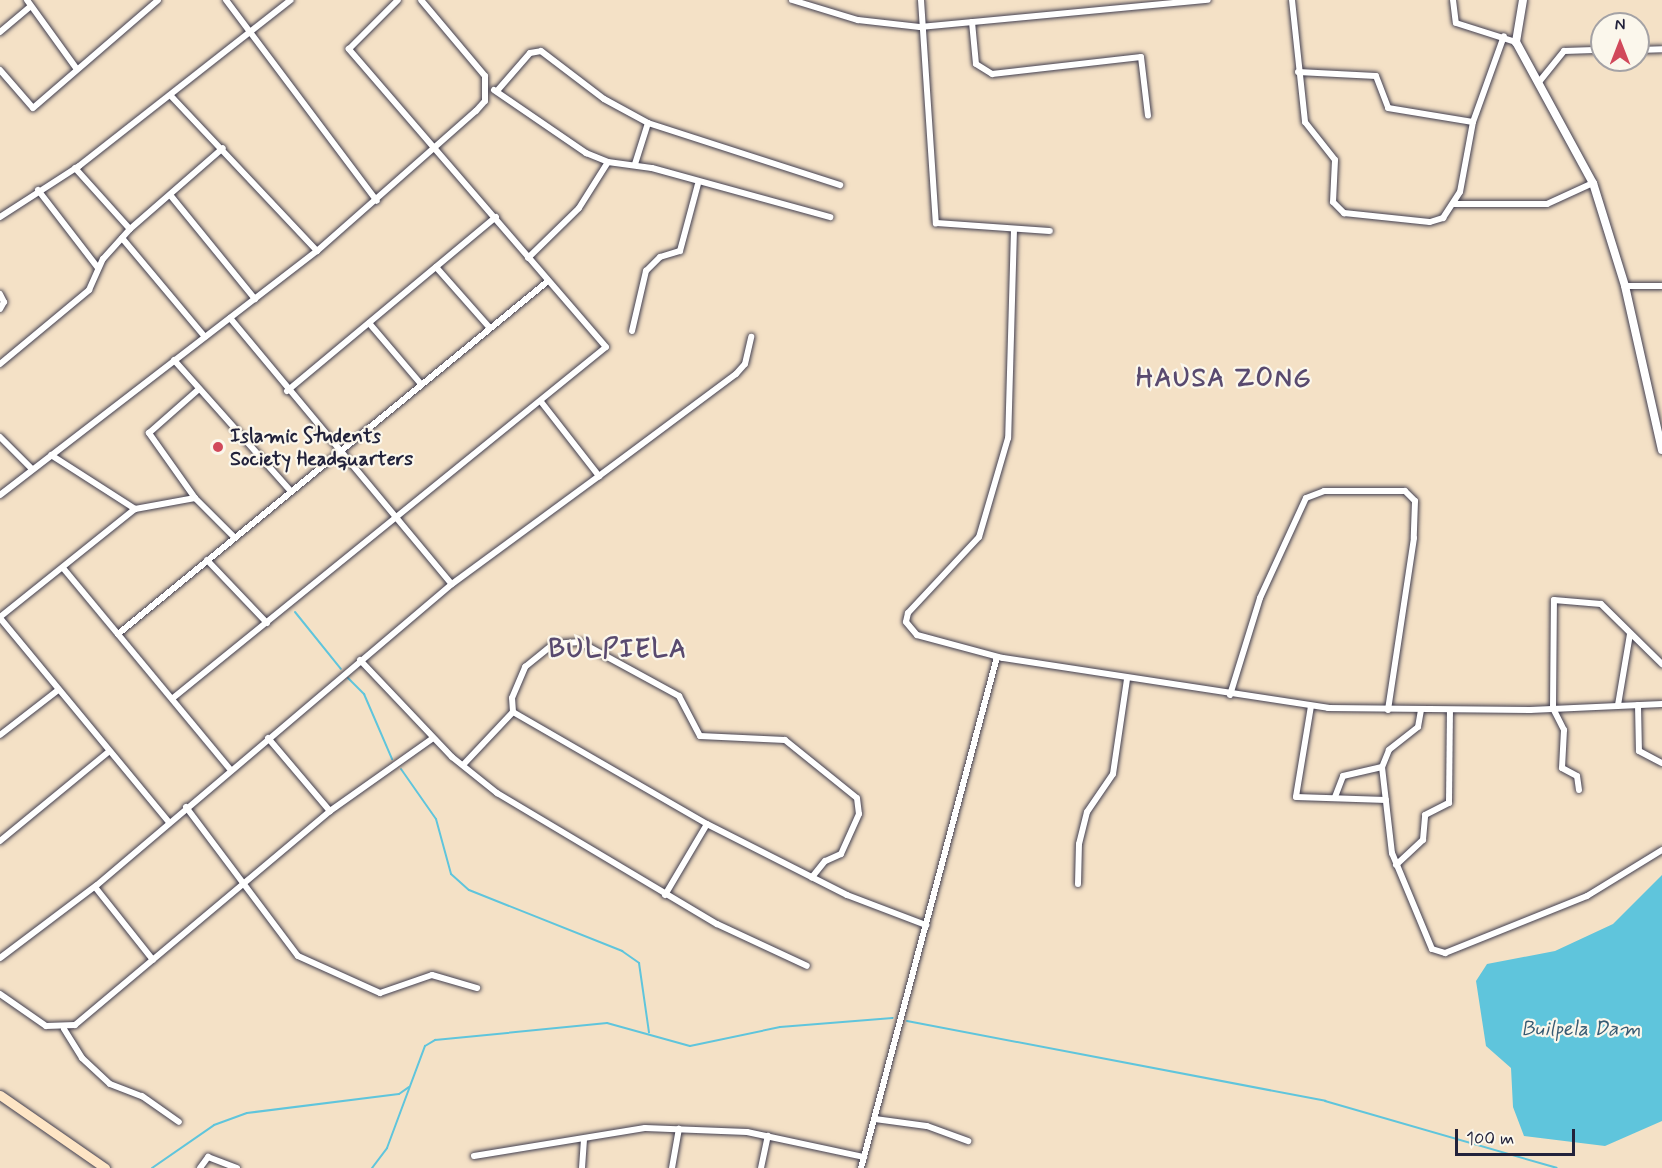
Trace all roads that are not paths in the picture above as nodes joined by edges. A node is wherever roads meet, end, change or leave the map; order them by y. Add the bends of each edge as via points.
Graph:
1 (158, 0) edge
2 (226, 0) edge
3 (291, 0) edge
4 (398, 0) edge
5 (421, 0) edge
6 (792, 0) edge
7 (921, 0) edge
8 (1208, 0) edge
9 (1292, 0) edge
10 (1453, 0) edge
11 (1523, 0) edge
12 (29, 3) edge
13 (972, 22) junction
14 (920, 27) junction
15 (0, 33) edge
16 (249, 35) junction
17 (1504, 36) junction
18 (1516, 42) junction
19 (1590, 52) edge
20 (76, 68) junction
21 (0, 70) edge
22 (1298, 72) junction
23 (1539, 82) junction
24 (488, 89) junction
25 (497, 91) junction
26 (171, 96) junction
27 (1148, 116) dead end
28 (1473, 122) junction
29 (648, 123) junction
30 (223, 148) junction
31 (436, 149) junction
32 (608, 162) junction
33 (635, 164) junction
34 (75, 168) junction
35 (1593, 183) junction
36 (698, 184) junction
37 (840, 185) dead end
38 (38, 190) junction
39 (171, 196) junction
40 (377, 201) junction
41 (1454, 204) junction
42 (0, 217) edge
43 (496, 217) junction
44 (830, 217) dead end
45 (130, 229) junction
46 (1014, 229) junction
47 (1050, 231) dead end
48 (122, 238) junction
49 (317, 251) junction
50 (528, 258) junction
51 (436, 267) junction
52 (98, 268) junction
53 (548, 281) junction
54 (1625, 286) junction
55 (1662, 286) edge
56 (0, 294) edge
57 (255, 299) junction
58 (0, 309) edge
59 (230, 318) junction
60 (369, 323) junction
61 (490, 328) junction
62 (632, 330) dead end
63 (205, 337) junction
64 (751, 337) dead end
65 (174, 360) junction
66 (0, 363) edge
67 (421, 384) junction
68 (198, 390) junction
69 (288, 391) junction
70 (542, 403) junction
71 (0, 437) edge
72 (1662, 450) edge
73 (337, 451) junction
74 (51, 455) junction
75 (32, 469) junction
76 (599, 476) junction
77 (290, 490) junction
78 (0, 495) edge
79 (195, 498) junction
80 (135, 509) junction
81 (398, 519) junction
82 (234, 537) junction
83 (207, 560) junction
84 (63, 568) junction
85 (452, 584) junction
86 (0, 617) edge
87 (267, 623) junction
88 (118, 634) junction
89 (1630, 634) junction
90 (997, 657) junction
91 (360, 660) junction
92 (1662, 664) edge
93 (1127, 679) junction
94 (58, 690) junction
95 (1230, 695) junction
96 (173, 698) junction
97 (1662, 704) edge
98 (1618, 705) junction
99 (1638, 705) junction
100 (1311, 706) junction
101 (1553, 708) junction
102 (1388, 710) junction
103 (1421, 710) junction
104 (1450, 710) junction
105 (513, 712) junction
106 (0, 735) edge
107 (268, 738) junction
108 (433, 738) junction
109 (107, 753) junction
110 (1662, 763) edge
111 (463, 765) junction
112 (1382, 767) junction
113 (230, 769) junction
114 (1579, 790) dead end
115 (1335, 797) junction
116 (1386, 800) junction
117 (186, 807) junction
118 (330, 810) junction
119 (168, 822) junction
120 (707, 824) junction
121 (0, 841) edge
122 (1662, 850) edge
123 (1396, 865) junction
124 (812, 877) junction
125 (245, 881) junction
126 (1078, 884) dead end
127 (95, 887) junction
128 (665, 894) junction
129 (926, 925) junction
130 (0, 957) edge
131 (153, 960) junction
132 (807, 966) dead end
133 (477, 988) dead end
134 (0, 994) edge
135 (64, 1029) junction
136 (0, 1095) edge
137 (875, 1119) junction
138 (179, 1122) dead end
139 (679, 1129) junction
140 (768, 1136) junction
141 (584, 1139) junction
142 (968, 1141) dead end
143 (474, 1156) dead end
144 (864, 1157) junction
145 (105, 1168) edge
146 (200, 1168) edge
147 (237, 1168) edge
148 (582, 1168) edge
149 (672, 1168) edge
150 (761, 1168) edge
151 (861, 1168) edge

1 - 20 street
2 - 16 street
3 - 16 street
4 - 31 street via 349,49
5 - 24 street via 478,66
6 - 14 street via 858,20
7 - 14 street
8 - 13 street
9 - 22 street
10 - 17 street via 1456,23
11 - 18 street
12 - 15 street
12 - 20 street
13 - 14 street
13 - 27 street via 976,64 992,75 1142,57
14 - 46 street via 936,223
16 - 26 street
16 - 40 street
17 - 18 street
17 - 28 street
18 - 23 street
19 - 23 street via 1556,56
20 - 21 street via 33,108
22 - 28 street via 1376,76 1388,108
22 - 41 street via 1305,122 1335,160 1336,208 1430,222 1443,218
23 - 35 street
24 - 25 street
24 - 31 street via 477,111
25 - 29 street via 530,53 541,51 604,99
25 - 32 street via 586,153
26 - 30 street
26 - 34 street
28 - 41 street via 1463,182
29 - 33 street
29 - 37 street
30 - 39 street
30 - 49 street
31 - 40 street
31 - 43 street
32 - 33 street
32 - 50 street via 579,208
33 - 36 street
34 - 38 street
34 - 45 street
35 - 41 street via 1532,206
35 - 54 street
36 - 44 street
36 - 62 street via 680,251 660,257 646,271
38 - 42 street
38 - 52 street
39 - 45 street
39 - 57 street
40 - 49 street
43 - 50 street
43 - 51 street
45 - 48 street
46 - 47 street
46 - 90 street via 1011,391 1000,472 979,537 908,613 906,622 917,635
48 - 52 street
48 - 63 street
49 - 57 street
50 - 53 street
51 - 60 street
51 - 61 street
52 - 66 street via 89,290
53 - 61 street
53 - 70 street via 606,347
54 - 55 street
54 - 72 street
56 - 58 street via 4,302
57 - 59 street
59 - 63 street
59 - 69 street
60 - 67 street
60 - 69 street
61 - 67 street
63 - 65 street
64 - 76 street via 745,364 736,374
65 - 68 street
65 - 74 street
67 - 73 street
68 - 77 street
68 - 79 street via 149,433
69 - 73 street
70 - 76 street
70 - 81 street
71 - 75 street
73 - 77 street
73 - 81 street
74 - 75 street
74 - 80 street
75 - 78 street
76 - 85 street
77 - 82 street
79 - 80 street
79 - 82 street
80 - 84 street
81 - 85 street
81 - 87 street
82 - 83 street
83 - 87 street
83 - 88 street
84 - 86 street
84 - 88 street
85 - 91 street
86 - 94 street
87 - 96 street
88 - 96 street
89 - 92 street
89 - 98 street
89 - 101 street via 1601,604 1554,600
90 - 93 street
90 - 129 street
91 - 107 street
91 - 108 street
93 - 95 street
93 - 126 street via 1113,774 1084,823 1074,869
94 - 106 street
94 - 109 street
95 - 100 street
95 - 102 street via 1260,598 1306,498 1324,491 1405,491 1415,501 1414,538
96 - 113 street
97 - 99 street
98 - 99 street
98 - 101 street
99 - 110 street via 1639,751
100 - 102 street
100 - 115 street via 1296,797
101 - 104 street
101 - 114 street via 1563,730 1562,768 1577,776
102 - 103 street
103 - 104 street
103 - 112 street via 1418,728 1389,750
104 - 123 street via 1449,803 1425,815 1423,840
105 - 111 street
105 - 120 street
105 - 124 street via 512,698 525,667 553,644 580,642 679,696 700,736 785,740 860,806 841,854 825,861
107 - 113 street
107 - 118 street
108 - 111 street
108 - 118 street
109 - 119 street
109 - 121 street
111 - 128 street via 497,793
112 - 115 street via 1342,776
112 - 116 street
113 - 117 street
115 - 116 street
116 - 123 street
117 - 119 street
117 - 125 street
118 - 125 street
119 - 127 street
120 - 124 street
120 - 128 street
122 - 123 street via 1587,896 1445,953 1432,949
124 - 129 street
125 - 131 street
125 - 133 street via 289,948 312,963 380,993 432,975
127 - 130 street
127 - 131 street
128 - 132 street
129 - 137 street
131 - 135 street
134 - 135 street via 46,1026
135 - 138 street via 82,1058 110,1084 142,1096
136 - 145 main road
137 - 142 street via 927,1126
137 - 144 street
139 - 140 street
139 - 141 street via 645,1128
139 - 149 street
140 - 144 street
140 - 150 street
141 - 143 street
141 - 148 street
144 - 151 street
146 - 147 street via 204,1158 212,1157

